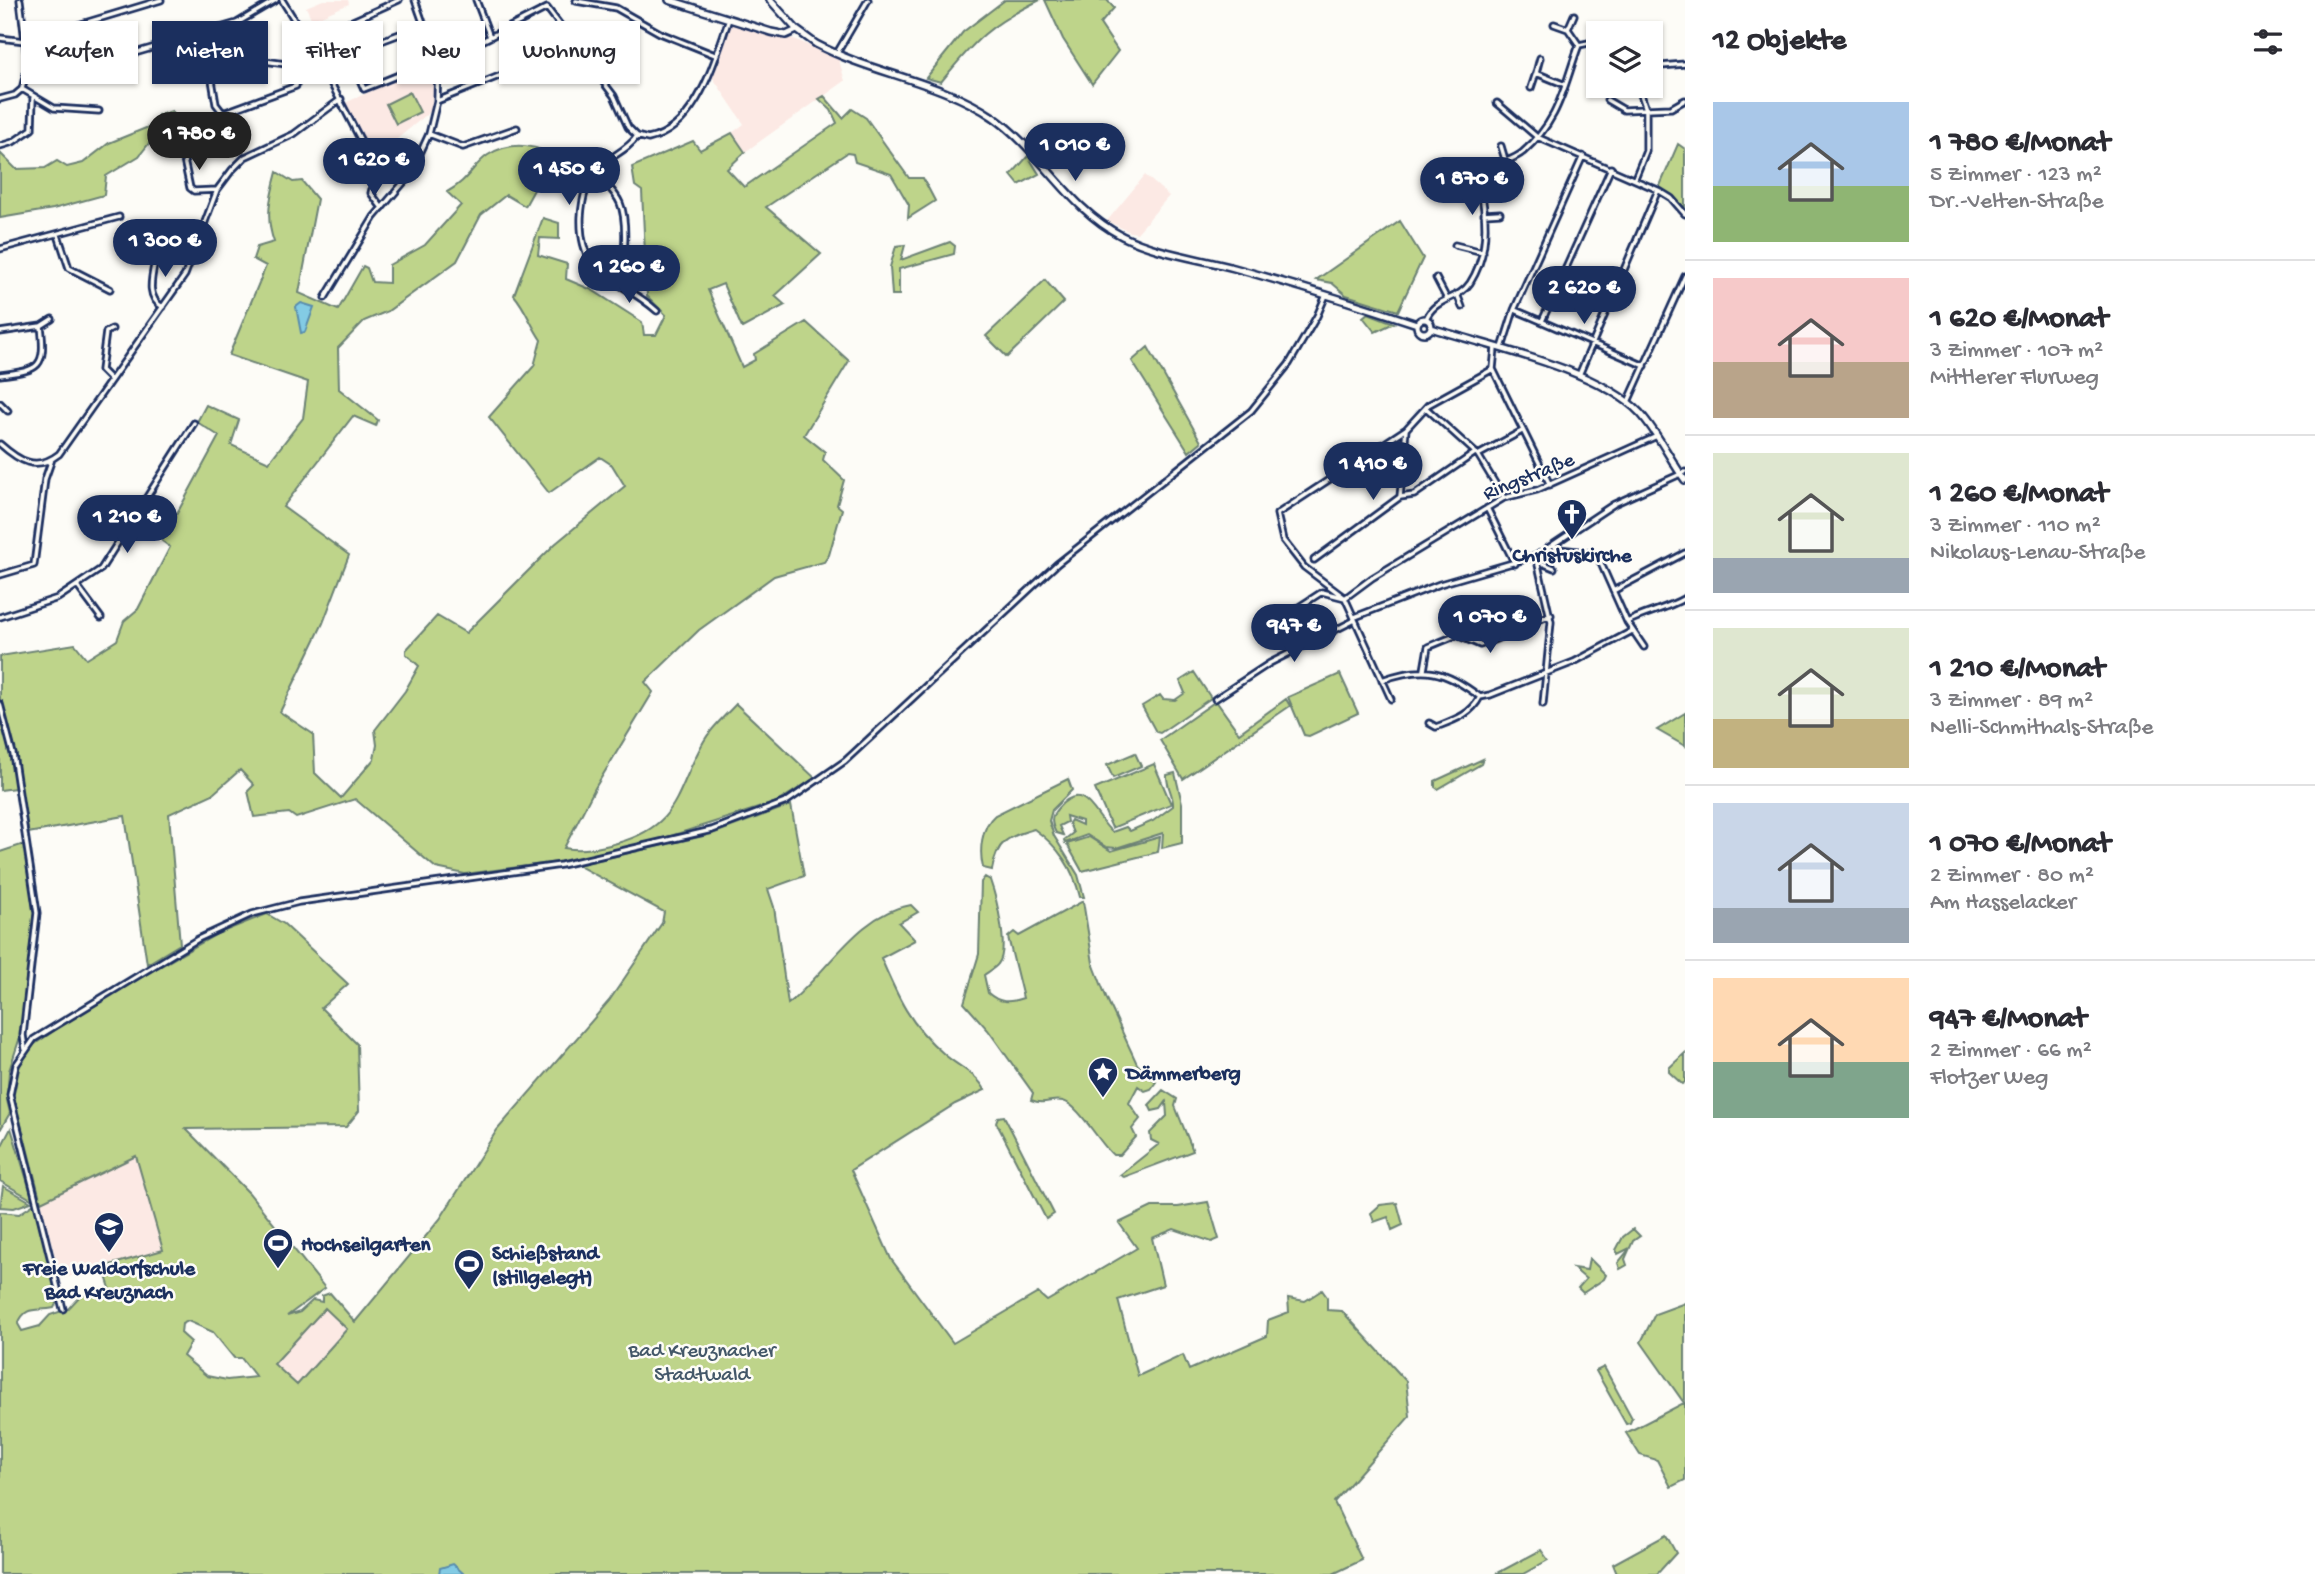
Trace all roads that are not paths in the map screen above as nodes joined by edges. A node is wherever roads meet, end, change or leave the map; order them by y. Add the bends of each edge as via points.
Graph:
1 (20, 0) edge
2 (133, 0) edge
3 (161, 0) edge
4 (276, 0) edge
5 (282, 0) edge
6 (399, 0) edge
7 (415, 0) edge
8 (476, 0) edge
9 (669, 0) edge
10 (770, 0) edge
11 (868, 0) edge
12 (576, 1) edge
13 (136, 8) junction
14 (1574, 15) dead end
15 (363, 17) junction
16 (729, 19) junction
17 (22, 21) edge
18 (92, 21) edge
19 (295, 21) edge
20 (354, 21) edge
21 (363, 21) edge
22 (423, 21) edge
23 (521, 21) edge
24 (556, 21) edge
25 (790, 23) junction
26 (1554, 24) dead end
27 (1569, 29) junction
28 (797, 30) junction
29 (499, 32) edge
30 (781, 34) junction
31 (490, 37) junction
32 (0, 38) edge
33 (485, 39) edge
34 (21, 41) edge
35 (1586, 44) edge
36 (1579, 45) junction
37 (138, 52) edge
38 (837, 53) junction
39 (715, 55) junction
40 (1540, 58) dead end
41 (1685, 64) edge
42 (298, 65) joint
43 (1663, 66) edge
44 (1536, 73) junction
45 (499, 77) edge
46 (23, 84) edge
47 (333, 84) edge
48 (360, 84) edge
49 (376, 84) edge
50 (437, 84) edge
51 (604, 84) edge
52 (1563, 84) junction
53 (1531, 88) dead end
54 (22, 89) junction
55 (33, 98) junction
56 (1642, 98) edge
57 (0, 99) edge
58 (341, 99) junction
59 (1607, 100) dead end
60 (1685, 100) edge
61 (437, 102) junction
62 (1497, 103) dead end
63 (1646, 109) junction
64 (99, 111) dead end
65 (517, 128) dead end
66 (429, 134) junction
67 (637, 136) junction
68 (1537, 136) junction
69 (0, 146) edge
70 (1501, 146) dead end
71 (182, 151) dead end
72 (1584, 156) junction
73 (1504, 163) junction
74 (374, 166) dead end
75 (1611, 168) junction
76 (596, 171) junction
77 (1635, 179) junction
78 (374, 181) dead end
79 (1513, 181) dead end
80 (217, 190) junction
81 (1658, 191) junction
82 (382, 208) junction
83 (1500, 213) dead end
84 (1484, 214) junction
85 (1685, 214) edge
86 (119, 217) dead end
87 (58, 235) junction
88 (1455, 245) dead end
89 (0, 249) edge
90 (1483, 252) junction
91 (156, 256) dead end
92 (1685, 276) edge
93 (1436, 278) dead end
94 (615, 281) junction
95 (110, 289) dead end
96 (1457, 294) junction
97 (1326, 295) junction
98 (325, 298) dead end
99 (1447, 299) junction
100 (163, 307) junction
101 (1462, 307) dead end
102 (1514, 310) junction
103 (657, 311) dead end
104 (52, 319) dead end
105 (1426, 320) junction
106 (1542, 321) junction
107 (1417, 324) junction
108 (41, 326) junction
109 (112, 328) dead end
110 (1431, 328) junction
111 (0, 332) edge
112 (1592, 343) junction
113 (1498, 349) junction
114 (1645, 366) junction
115 (1493, 369) junction
116 (1579, 374) junction
117 (0, 375) edge
118 (111, 380) junction
119 (1628, 402) junction
120 (0, 403) edge
121 (1426, 408) junction
122 (8, 411) dead end
123 (194, 422) dead end
124 (1406, 429) junction
125 (1522, 431) junction
126 (1657, 436) junction
127 (0, 444) edge
128 (1476, 454) junction
129 (52, 459) junction
130 (1684, 476) edge
131 (1550, 485) junction
132 (1400, 497) junction
133 (1503, 498) junction
134 (1487, 508) junction
135 (1553, 545) junction
136 (1685, 553) edge
137 (1536, 558) junction
138 (1314, 560) dead end
139 (1515, 564) junction
140 (1554, 568) dead end
141 (0, 575) edge
142 (78, 587) junction
143 (1612, 590) junction
144 (1345, 598) junction
145 (1685, 598) edge
146 (1289, 614) dead end
147 (1551, 615) junction
148 (0, 617) edge
149 (1355, 617) junction
150 (100, 618) dead end
151 (1626, 622) junction
152 (1632, 631) junction
153 (1644, 647) dead end
154 (1424, 670) junction
155 (1544, 676) junction
156 (1382, 680) junction
157 (1480, 697) junction
158 (1215, 699) dead end
159 (1391, 699) dead end
160 (0, 704) edge
161 (1543, 704) dead end
162 (1429, 723) dead end
163 (25, 1049) junction
164 (63, 1310) dead end

1 - 17 street
2 - 13 street
3 - 13 street
4 - 37 street via 237,23
5 - 19 street
6 - 15 street
7 - 22 street
8 - 31 street
9 - 16 main road
10 - 25 main road
11 - 38 street
12 - 39 street via 616,8 660,33
13 - 18 street
14 - 27 street
15 - 20 street
15 - 21 street
16 - 30 main road
16 - 39 street
23 - 24 street via 547,8
25 - 28 main road
25 - 30 main road via 789,30
26 - 27 street
27 - 36 street
28 - 30 main road
28 - 38 main road
29 - 31 street
31 - 33 street
32 - 34 street
35 - 36 street
36 - 52 street
38 - 97 main road via 960,99 987,114 1019,138 1076,204 1121,236
39 - 67 street via 680,121 652,138
40 - 44 street
41 - 43 street
42 - 42 street via 296,86 223,113 216,104 211,74 255,58
44 - 52 street
44 - 53 street
45 - 61 street
46 - 54 street
47 - 58 street
48 - 49 street via 364,89
50 - 61 street
51 - 67 street
52 - 68 street via 1559,106
54 - 55 street
54 - 57 street
55 - 64 street via 54,108
55 - 69 street via 32,129
56 - 63 street
58 - 74 street
58 - 80 street via 294,134 245,157
59 - 63 street via 1624,110
60 - 63 street via 1671,108
61 - 66 street
62 - 68 street
63 - 77 street via 1646,151
65 - 66 street via 463,147
66 - 82 street via 410,175
67 - 76 street
68 - 72 street
68 - 73 street
70 - 73 street
71 - 80 street via 190,188
72 - 75 street
72 - 102 street
73 - 79 street
73 - 84 street via 1483,177
75 - 77 street
75 - 106 street
76 - 94 street via 622,211 624,265
76 - 94 street via 582,202 582,245 590,262
77 - 81 street
78 - 82 street via 371,193
80 - 100 street via 191,262
81 - 85 street
81 - 112 street
82 - 98 street
83 - 84 street
84 - 90 street
86 - 87 street
87 - 89 street
87 - 95 street via 69,268
88 - 90 street
90 - 96 street via 1470,283
91 - 100 street via 151,294
92 - 114 street
93 - 99 street
94 - 103 street
96 - 99 street
96 - 101 street
97 - 107 main road
97 - 163 street via 1289,364 1251,411 1057,564 845,761 786,802 712,830 561,865 299,902 252,915 198,939 48,1030
99 - 105 street via 1434,305
100 - 118 street
102 - 106 street
102 - 113 street
104 - 108 street
105 - 107 main road
105 - 110 main road
106 - 112 street
107 - 110 main road via 1423,334
108 - 111 street
108 - 117 street via 44,353 37,366 32,371
109 - 118 street via 106,332 100,370
110 - 113 main road
112 - 114 street
112 - 116 street
113 - 115 street
113 - 116 main road
114 - 119 street
115 - 121 street
115 - 125 street
116 - 119 main road
118 - 129 street
119 - 126 main road
120 - 122 street
121 - 124 street
121 - 128 street
123 - 142 street via 109,560
124 - 132 street
124 - 144 street via 1277,514 1283,540 1304,567
125 - 128 street
125 - 131 street
126 - 130 main road
126 - 131 street, Ringstraße
127 - 129 street via 25,462
128 - 132 street via 1414,495
128 - 133 street
129 - 141 street via 34,565
130 - 135 street via 1614,504
131 - 133 street, Ringstraße
132 - 138 street
133 - 134 street, Ringstraße
134 - 139 street
134 - 144 street, Ringstraße
135 - 137 street
135 - 143 street via 1599,559
136 - 143 street
137 - 139 street
137 - 140 street
137 - 147 street
139 - 149 street via 1440,584
142 - 148 street via 34,608
142 - 150 street
143 - 151 street
144 - 146 street via 1322,592
144 - 149 street
145 - 151 street
147 - 154 street via 1480,645 1457,635 1428,647
147 - 155 street
149 - 156 street
149 - 158 street
151 - 152 street
152 - 153 street
152 - 155 street
154 - 156 street
154 - 157 street via 1462,683
155 - 157 street
155 - 161 street
156 - 159 street
157 - 162 street via 1460,717 1436,727
160 - 163 street via 13,754 37,913
163 - 164 street via 13,1074 12,1102

